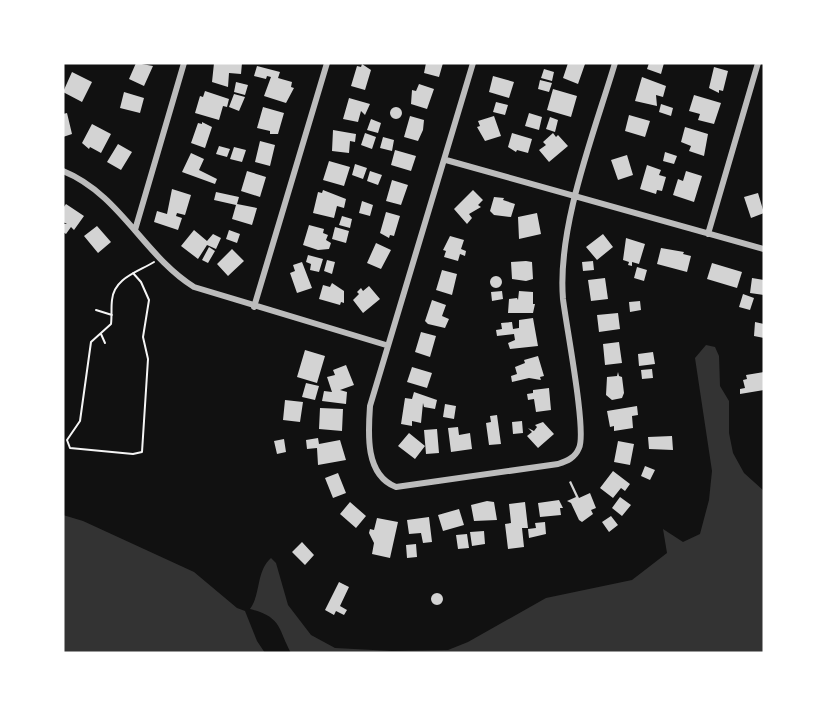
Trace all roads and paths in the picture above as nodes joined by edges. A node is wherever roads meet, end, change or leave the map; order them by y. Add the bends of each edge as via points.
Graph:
1 (184, 63) edge
2 (327, 63) edge
3 (473, 63) edge
4 (615, 63) edge
5 (758, 63) edge
6 (446, 160) junction
7 (63, 171) edge
8 (576, 195) junction
9 (135, 230) junction
10 (708, 234) junction
11 (764, 249) edge
12 (160, 258) junction
13 (133, 273) junction
14 (254, 307) junction
15 (96, 310) dead end
16 (112, 315) junction
17 (101, 334) junction
18 (105, 343) dead end
19 (386, 345) junction

1 - 9 street
2 - 14 street
3 - 6 street
4 - 8 street
5 - 10 street
6 - 8 street
6 - 19 street
7 - 9 street via 99,193
8 - 10 street
8 - 19 street via 562,265 582,439 570,460 404,486 388,484 375,468 370,447 370,406
9 - 12 street
10 - 11 street
12 - 13 path
12 - 14 street via 194,287
13 - 16 path via 118,284 112,297
13 - 17 path via 149,300 143,337 148,359 142,452 116,453 67,444 80,421 91,342
14 - 19 street
15 - 16 path
16 - 17 path via 111,324
17 - 18 path

